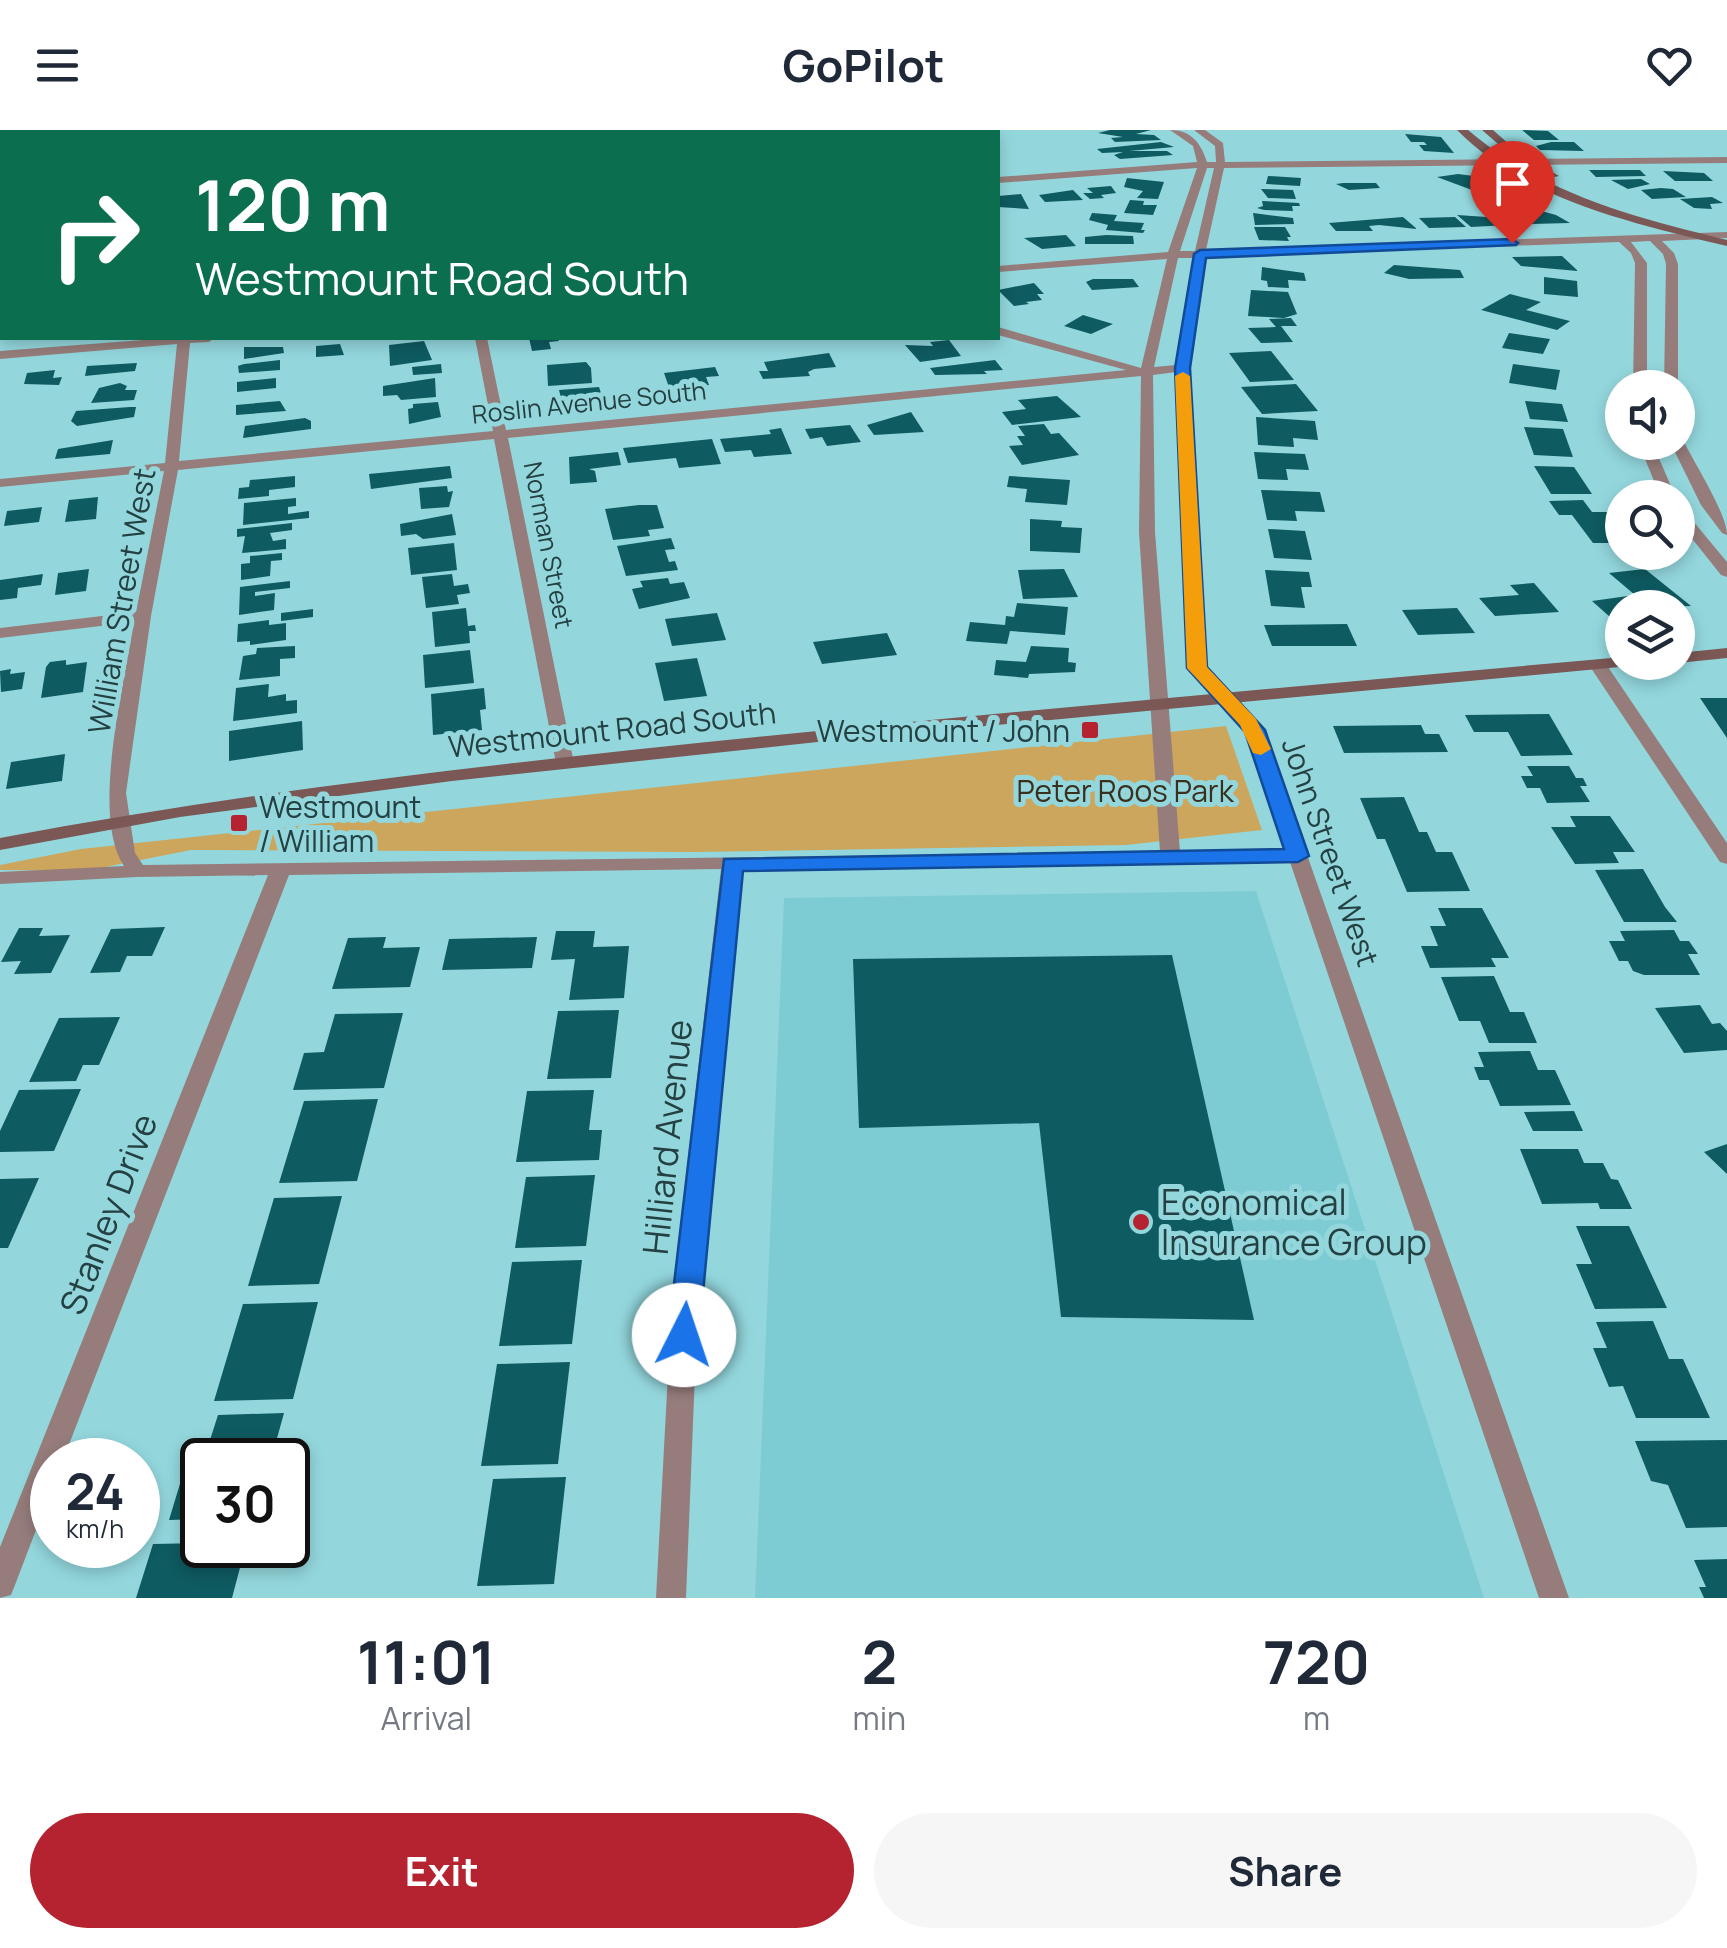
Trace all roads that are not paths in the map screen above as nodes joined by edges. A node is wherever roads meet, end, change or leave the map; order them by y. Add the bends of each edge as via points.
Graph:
1 (1174, 130) edge
2 (1200, 130) edge
3 (1462, 130) edge
4 (1487, 130) edge
5 (1727, 160) edge
6 (1496, 161) junction
7 (1524, 161) junction
8 (1203, 164) junction
9 (1222, 164) junction
10 (1000, 180) edge
11 (1727, 234) edge
12 (1696, 235) junction
13 (1653, 238) junction
14 (1622, 239) junction
15 (1727, 243) edge
16 (1200, 254) junction
17 (1172, 255) junction
18 (1000, 269) edge
19 (1000, 332) edge
20 (172, 340) edge
21 (184, 340) edge
22 (481, 340) edge
23 (0, 354) edge
24 (1182, 368) junction
25 (1640, 370) edge
26 (1671, 370) edge
27 (1146, 371) junction
28 (502, 434) junction
29 (1686, 460) edge
30 (172, 465) junction
31 (0, 483) edge
32 (1727, 530) edge
33 (1695, 533) edge
34 (1727, 572) edge
35 (143, 616) junction
36 (0, 633) edge
37 (1727, 653) edge
38 (1695, 656) edge
39 (1605, 664) edge
40 (1598, 665) junction
41 (1226, 696) junction
42 (1160, 702) junction
43 (565, 762) junction
44 (120, 819) junction
45 (0, 844) edge
46 (1298, 856) junction
47 (1170, 857) junction
48 (1727, 858) edge
49 (732, 864) junction
50 (282, 869) junction
51 (137, 871) junction
52 (0, 878) edge
53 (0, 1585) edge
54 (671, 1598) edge
55 (1554, 1598) edge

1 - 8 street via 1197,145
2 - 9 street via 1220,145
3 - 6 main road
4 - 7 main road
5 - 7 street
6 - 7 street
6 - 9 street
6 - 12 main road via 1570,196
7 - 11 main road via 1603,196
8 - 9 street
8 - 10 street
8 - 17 street
9 - 16 street, John Street West
11 - 12 street
12 - 13 street
12 - 15 main road
13 - 14 street
13 - 26 street via 1672,264
14 - 16 street
14 - 25 street via 1641,263
16 - 17 street
16 - 24 street, John Street West
17 - 18 street
17 - 27 street
19 - 27 street
20 - 23 street
21 - 30 street, William Street West
22 - 28 street, Norman Street
24 - 27 street, Roslin Avenue South
24 - 41 street, John Street West via 1197,668
27 - 28 street, Roslin Avenue South
27 - 42 street via 1147,532
28 - 30 street, Roslin Avenue South
28 - 43 street, Norman Street
29 - 32 street
30 - 31 street, Roslin Avenue South
30 - 35 street, William Street West
33 - 34 street
35 - 36 street
35 - 44 street, William Street West via 117,793
37 - 38 main road
39 - 40 main road, Westmount Road South
40 - 41 main road, Westmount Road South
40 - 48 street
41 - 42 main road, Westmount Road South
41 - 46 street, John Street West via 1254,730
42 - 43 main road, Westmount Road South
42 - 47 street
43 - 44 main road, Westmount Road South
44 - 45 main road, Westmount Road South
44 - 51 street, William Street West via 125,853
46 - 47 street
46 - 55 street, John Street West
47 - 49 street
49 - 50 street
49 - 54 street, Hilliard Avenue via 685,1298
50 - 51 street
50 - 53 street, Stanley Drive
51 - 52 street

